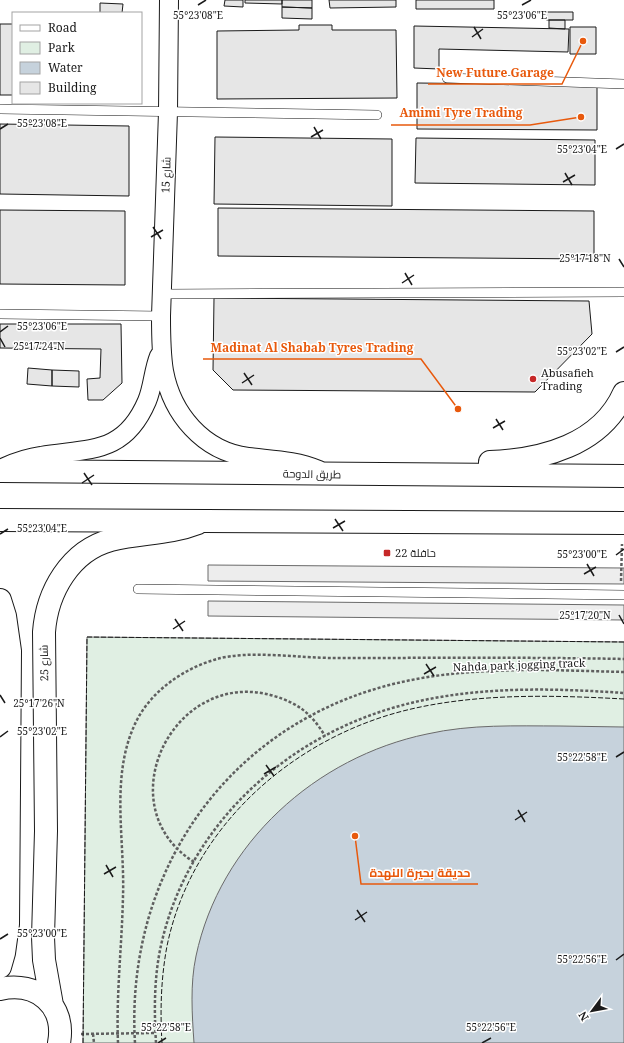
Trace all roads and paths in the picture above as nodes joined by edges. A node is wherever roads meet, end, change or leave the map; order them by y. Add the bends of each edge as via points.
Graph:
1 (169, 0) edge
2 (447, 78) dead end
3 (624, 84) edge
4 (0, 109) edge
5 (168, 112) junction
6 (377, 115) dead end
7 (624, 292) edge
8 (162, 294) junction
9 (0, 314) edge
10 (160, 316) junction
11 (161, 350) junction
12 (624, 393) edge
13 (0, 470) edge
14 (327, 474) junction
15 (418, 475) junction
16 (624, 476) edge
17 (0, 520) edge
18 (203, 521) junction
19 (623, 523) edge
20 (138, 589) dead end
21 (622, 595) edge
22 (0, 600) edge
23 (624, 659) edge
24 (624, 672) edge
25 (624, 692) edge
26 (311, 715) junction
27 (325, 736) junction
28 (4, 751) edge
29 (4, 816) edge
30 (177, 849) junction
31 (194, 862) junction
32 (0, 967) edge
33 (0, 989) edge
34 (52, 1005) junction
35 (155, 1032) junction
36 (118, 1033) junction
37 (134, 1033) junction
38 (93, 1034) junction
39 (60, 1039) edge
40 (94, 1043) edge
41 (118, 1043) edge
42 (135, 1043) edge
43 (156, 1043) edge

1 - 5 street, شارع 15
2 - 3 lane
4 - 5 lane
5 - 6 lane
5 - 8 street, شارع 15
7 - 8 lane
8 - 10 street, شارع 15
9 - 10 lane
10 - 11 street, شارع 15
11 - 13 street, شارع 15 via 147,401 131,427 122,435 90,451 40,456
11 - 14 street, شارع 15 via 164,372 175,404 184,419 206,440 233,454 290,461
12 - 15 main road via 602,424 581,440 561,450 525,460 453,464
13 - 14 main road, طريق الدوحة
14 - 15 main road, طريق الدوحة
15 - 16 main road, طريق الدوحة
17 - 18 main road
18 - 19 main road
18 - 34 main road, شارع 25 via 171,532 111,540 96,546 83,554 66,571 48,603 44,632 46,831 43,937 44,960
19 - 21 path
20 - 21 lane
22 - 28 main road via 8,628 10,651
23 - 36 path via 332,658 249,655 212,660 174,679 149,703 139,717 126,750 121,788 124,894
24 - 26 path, Nahda park jogging track via 534,670 432,677 364,693
25 - 27 path via 526,690 451,696 397,707 359,720
26 - 27 path
26 - 30 path, Nahda park jogging track via 276,737 238,768 198,813
26 - 30 path via 280,698 256,692 243,692 218,697 184,716 160,749 153,789 158,816
27 - 31 path via 294,753 254,784 220,822
28 - 29 main road
29 - 32 main road via 8,924
30 - 31 path
30 - 37 path, Nahda park jogging track via 159,886 143,937 136,981
31 - 35 path via 174,902 162,942 156,982
33 - 34 main road via 22,987 34,990
34 - 39 main road, شارع 25 via 59,1019
35 - 37 path
35 - 43 path
36 - 37 path
36 - 38 path
36 - 41 path
37 - 42 path, Nahda park jogging track
38 - 39 path
38 - 40 path

